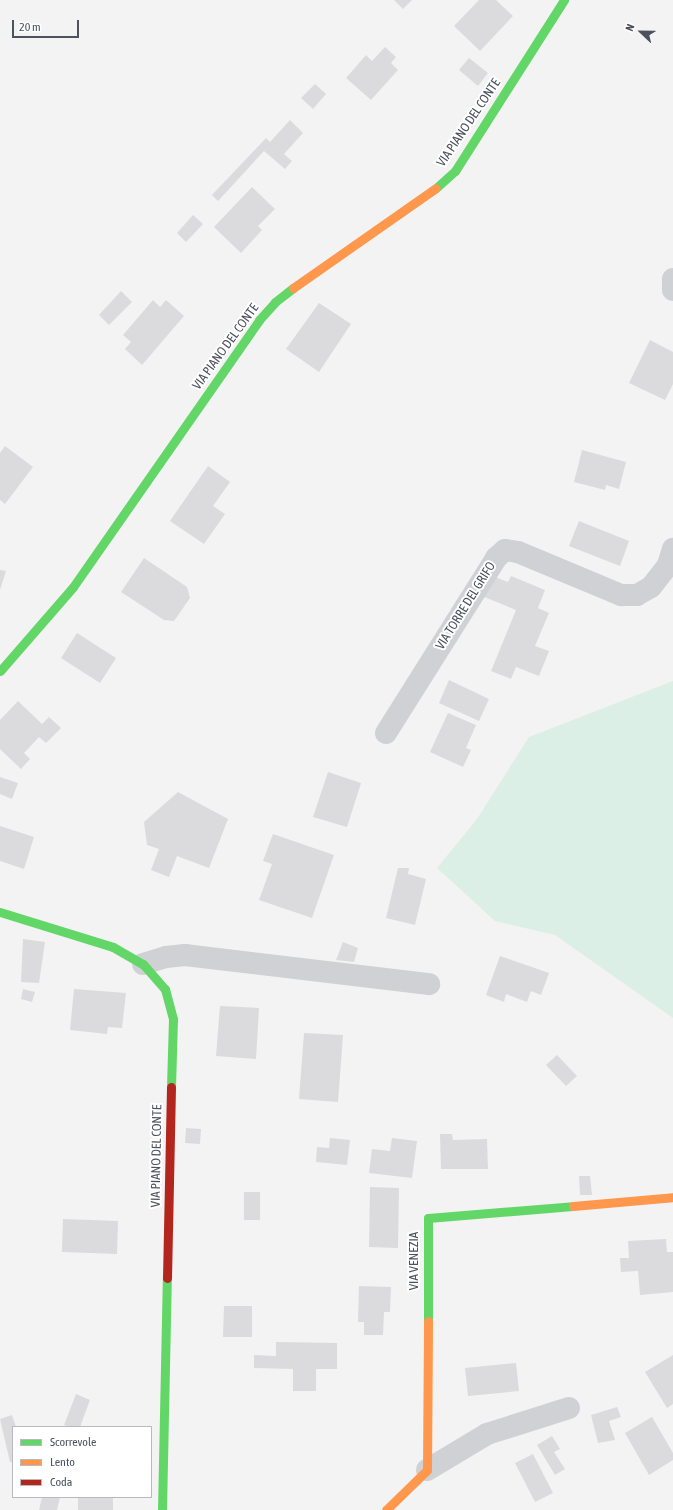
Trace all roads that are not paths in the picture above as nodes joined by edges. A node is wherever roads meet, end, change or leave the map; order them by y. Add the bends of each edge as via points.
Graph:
1 (564, 0) edge
2 (673, 279) edge
3 (673, 290) edge
4 (673, 549) edge
5 (0, 671) edge
6 (386, 733) dead end
7 (0, 912) edge
8 (143, 964) junction
9 (429, 984) dead end
10 (673, 1197) edge
11 (569, 1408) dead end
12 (427, 1470) junction
13 (162, 1510) edge
14 (386, 1510) edge

1 - 5 street, VIA PIANO DEL CONTE via 455,171 442,183 275,302 259,320 73,587
2 - 3 street
4 - 6 street, VIA TORRE DEL GRIFO via 668,565 651,587 637,595 621,595 518,552 505,550 496,558
7 - 8 street, VIA PIANO DEL CONTE via 113,947
8 - 9 street via 166,957 185,955
8 - 13 street, VIA PIANO DEL CONTE via 165,988 173,1019
10 - 12 street, VIA VENEZIA via 428,1218
11 - 12 street via 487,1434
12 - 14 street

